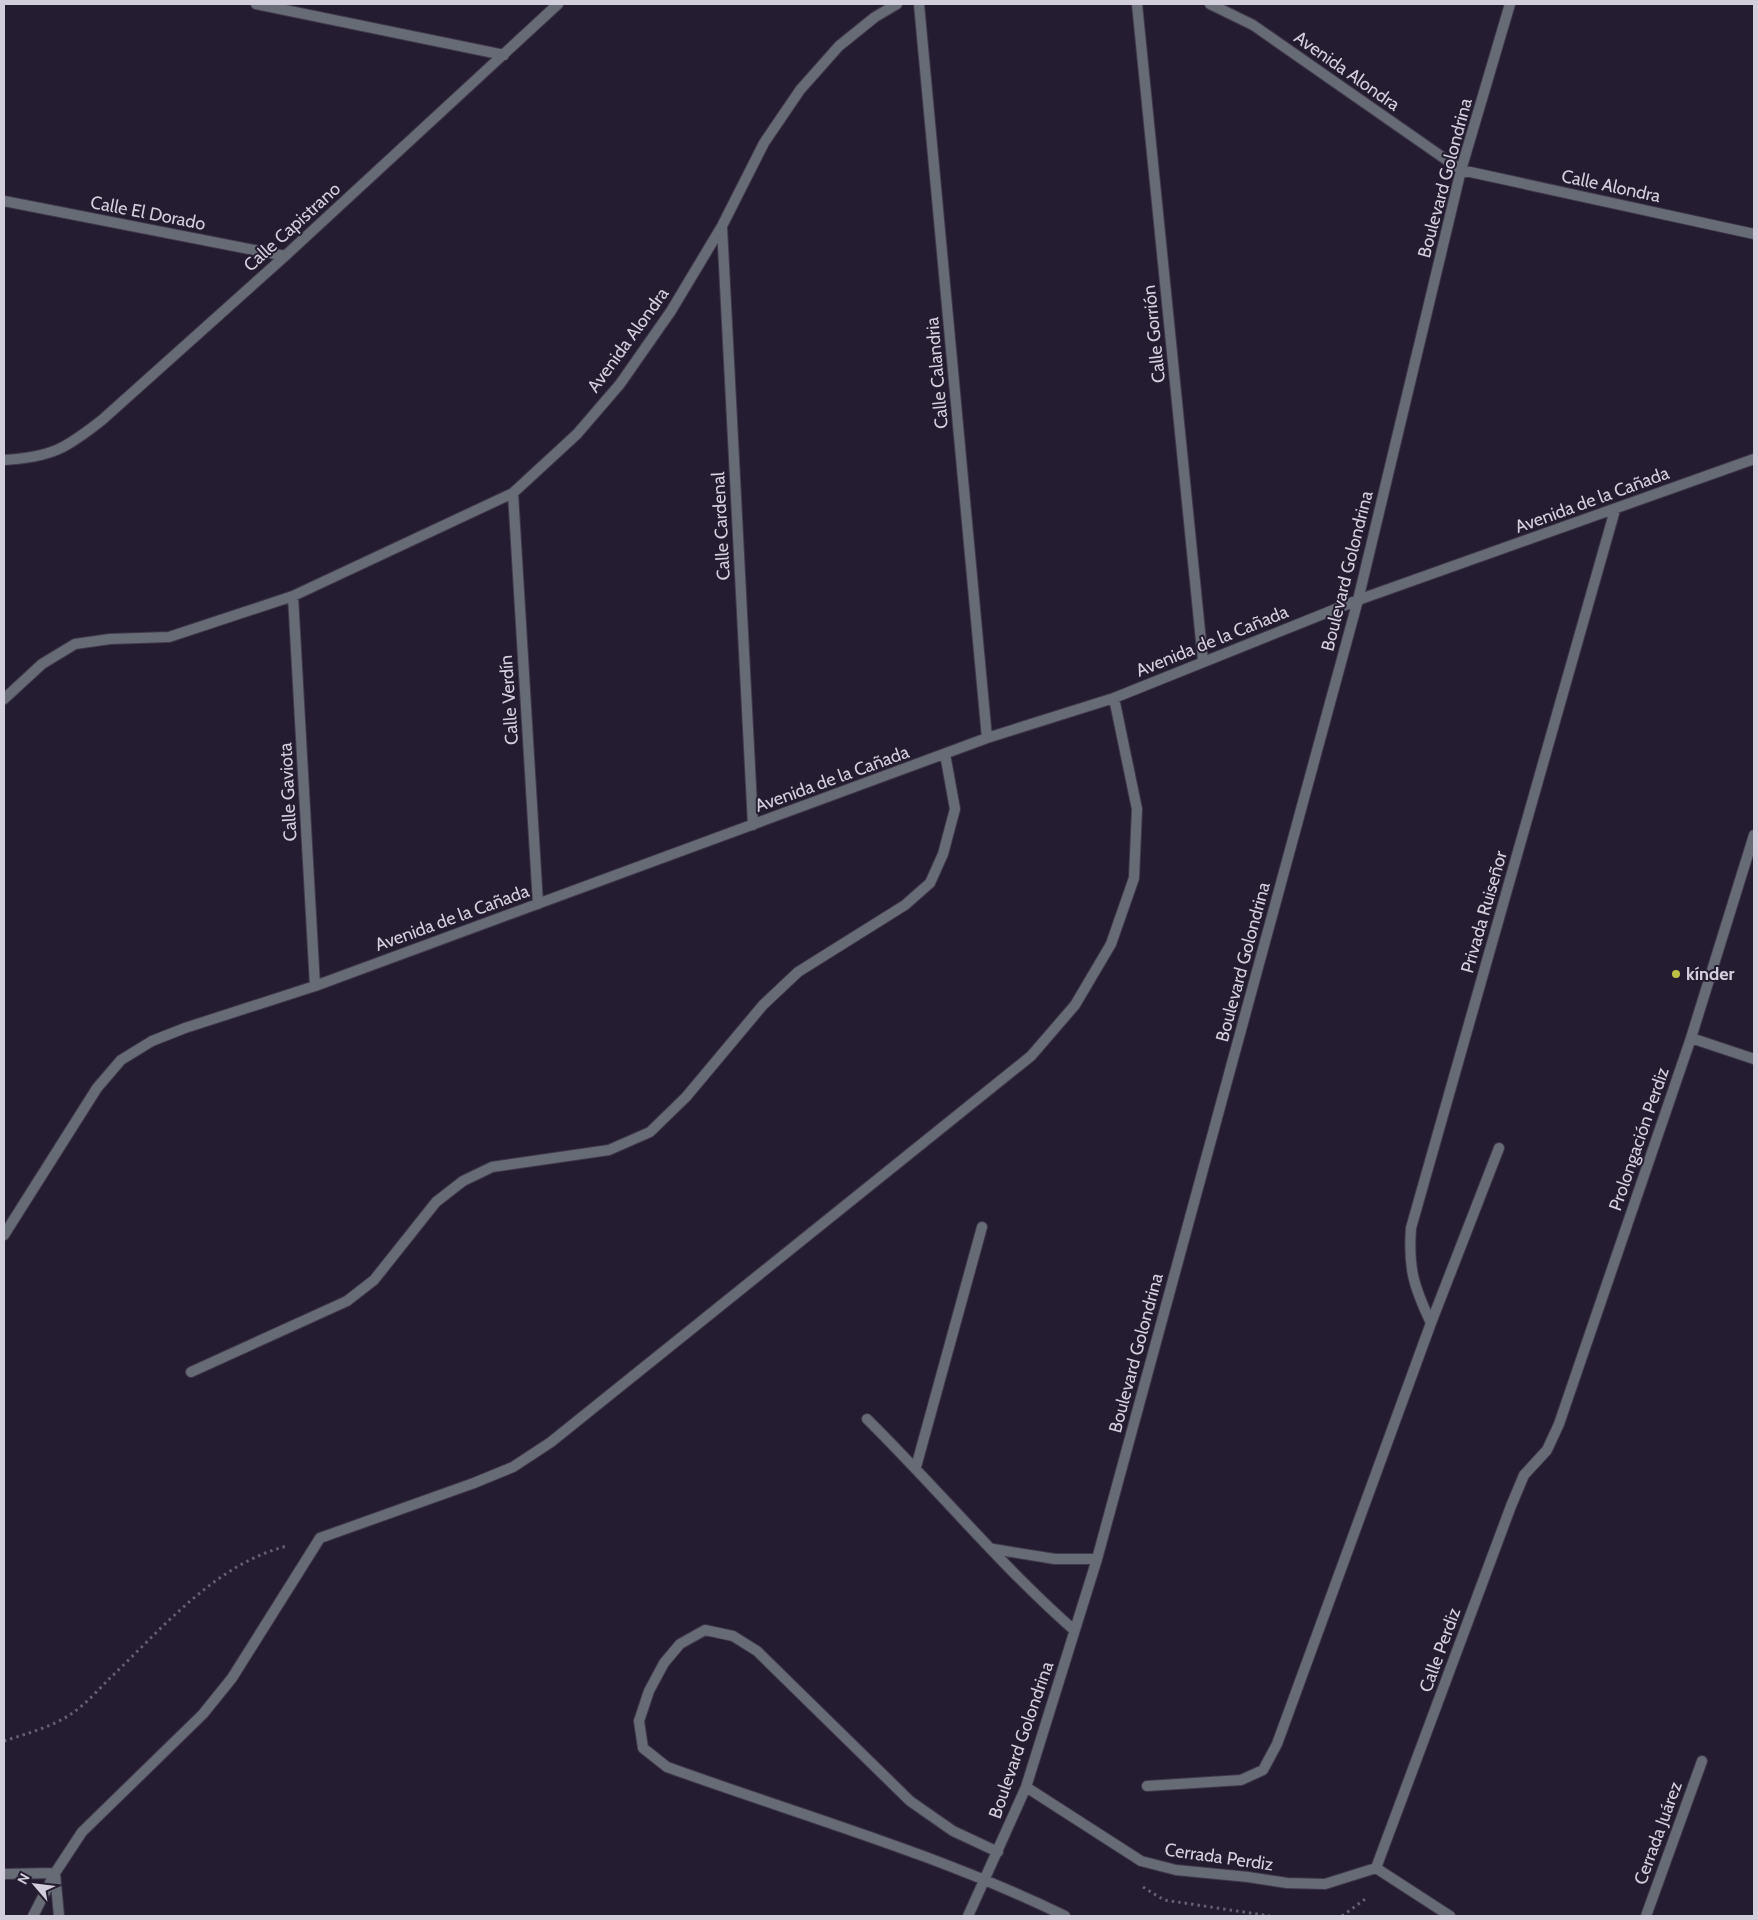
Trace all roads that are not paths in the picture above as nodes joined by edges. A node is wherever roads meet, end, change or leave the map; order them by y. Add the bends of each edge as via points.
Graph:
1 (256, 4) edge
2 (558, 4) edge
3 (898, 4) edge
4 (919, 4) edge
5 (1138, 4) edge
6 (1210, 4) edge
7 (1510, 4) edge
8 (504, 55) junction
9 (1461, 170) junction
10 (4, 201) edge
11 (722, 226) junction
12 (1754, 234) edge
13 (285, 256) junction
14 (1754, 459) edge
15 (4, 460) edge
16 (513, 494) junction
17 (1615, 510) junction
18 (293, 596) junction
19 (1358, 600) junction
20 (1203, 661) junction
21 (1114, 698) junction
22 (4, 699) edge
23 (988, 738) junction
24 (945, 754) junction
25 (753, 825) junction
26 (1754, 835) edge
27 (1750, 866) edge
28 (538, 904) junction
29 (315, 986) junction
30 (1691, 1038) junction
31 (1754, 1059) edge
32 (1499, 1148) dead end
33 (982, 1227) dead end
34 (4, 1235) edge
35 (1431, 1323) junction
36 (191, 1372) dead end
37 (867, 1419) dead end
38 (1547, 1450) joint
39 (916, 1467) junction
40 (993, 1549) junction
41 (1097, 1559) junction
42 (1074, 1630) junction
43 (1702, 1762) dead end
44 (1147, 1786) dead end
45 (1026, 1787) junction
46 (998, 1852) junction
47 (1376, 1868) junction
48 (55, 1873) junction
49 (4, 1874) edge
50 (985, 1881) junction
51 (33, 1916) edge
52 (59, 1916) edge
53 (968, 1916) edge
54 (1065, 1916) edge
55 (1449, 1916) edge
56 (1646, 1916) edge

1 - 8 street
2 - 8 street, Calle Capistrano
3 - 11 street, Avenida Alondra via 875,17 840,46 800,90 764,143
4 - 23 street, Calle Calandria
5 - 20 street, Calle Gorrión
6 - 9 street, Avenida Alondra via 1253,26
7 - 9 street, Boulevard Golondrina
8 - 13 street, Calle Capistrano
9 - 12 street, Calle Alondra
9 - 19 street, Boulevard Golondrina
10 - 13 street, Calle El Dorado
11 - 16 street, Avenida Alondra via 671,311 620,384 577,434
11 - 25 street, Calle Cardenal
13 - 15 street, Calle Capistrano via 70,445 36,458
14 - 17 street, Avenida de la Cañada
16 - 18 street, Avenida Alondra
16 - 28 street, Calle Verdín
17 - 19 street, Avenida de la Cañada
17 - 35 street, Privada Ruiseñor via 1411,1228 1409,1258 1415,1289
18 - 22 street, Avenida Alondra via 169,637 75,644 42,664
18 - 29 street, Calle Gaviota
19 - 20 street, Avenida de la Cañada
19 - 41 street, Boulevard Golondrina
20 - 21 street, Avenida de la Cañada
21 - 23 street, Avenida de la Cañada
21 - 48 street via 1136,809 1134,878 1111,944 1075,1004 1031,1056 551,1442 513,1467 482,1480 320,1538 232,1678 203,1714 82,1832
23 - 24 street, Avenida de la Cañada
24 - 25 street, Avenida de la Cañada
24 - 36 street via 955,809 943,854 930,883 906,905 798,972 763,1005 686,1097 650,1132 609,1150 492,1167 463,1181 436,1202 374,1280 347,1301
25 - 28 street, Avenida de la Cañada
26 - 27 street, Prolongación Perdiz
27 - 30 street, Prolongación Perdiz
28 - 29 street, Avenida de la Cañada
29 - 34 street, Avenida de la Cañada via 185,1028 121,1060 97,1088
30 - 31 street
30 - 38 street, Prolongación Perdiz via 1559,1424
32 - 35 street
33 - 39 street
35 - 44 street via 1278,1744 1263,1770 1241,1780
37 - 39 street
38 - 47 street, Calle Perdiz via 1524,1475 1510,1506
39 - 40 street
40 - 41 street via 1055,1559
40 - 42 street via 1040,1600
41 - 42 street, Boulevard Golondrina
42 - 45 street, Boulevard Golondrina
43 - 56 street, Cerrada Juárez
45 - 46 street, Boulevard Golondrina
45 - 47 street, Cerrada Perdiz via 1141,1861 1176,1870 1287,1883 1325,1884
46 - 50 street, Boulevard Golondrina
46 - 50 street via 953,1831 910,1801 756,1651 733,1636 705,1630 680,1644 664,1663 649,1691 639,1721 643,1748 667,1768
47 - 55 street
48 - 49 street
48 - 51 street
48 - 52 street
50 - 53 street, Boulevard Golondrina
50 - 54 street

